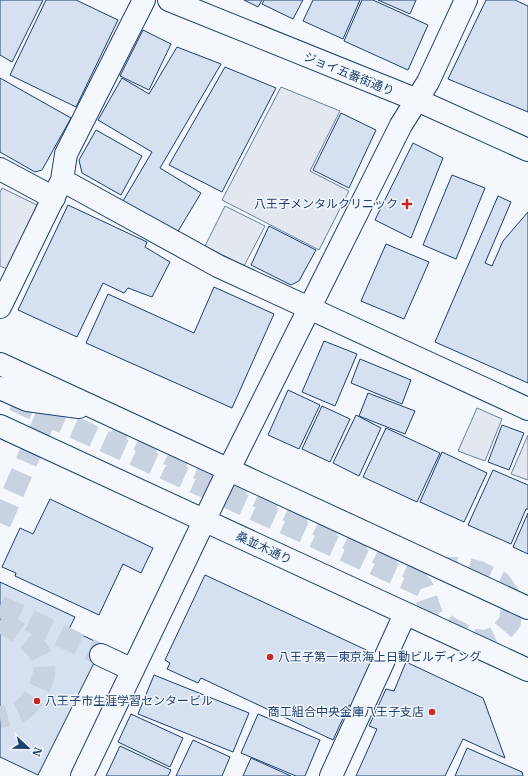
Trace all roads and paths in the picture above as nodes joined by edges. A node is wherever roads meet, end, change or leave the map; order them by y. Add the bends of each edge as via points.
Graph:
1 (144, 0) edge
2 (169, 0) edge
3 (466, 0) edge
4 (416, 100) junction
5 (528, 150) edge
6 (0, 169) edge
7 (58, 189) junction
8 (0, 307) edge
9 (309, 310) junction
10 (0, 364) edge
11 (0, 388) edge
12 (528, 409) edge
13 (102, 410) junction
14 (0, 426) edge
15 (230, 469) junction
16 (206, 521) junction
17 (528, 608) edge
18 (405, 614) junction
19 (101, 654) tunnel mouth
20 (133, 670) junction
21 (528, 670) edge
22 (82, 776) edge
23 (331, 776) edge

1 - 7 street via 66,154
2 - 4 street, ジョイ五番街通り
3 - 4 street via 428,82
4 - 5 street, ジョイ五番街通り
4 - 9 street via 401,125
6 - 7 street
7 - 8 street
7 - 9 street
9 - 12 street
9 - 15 street
10 - 13 street
11 - 13 street via 27,400
13 - 15 street
14 - 16 street, 桑並木通り
15 - 16 street
15 - 17 street
16 - 18 street, 桑並木通り
16 - 20 street
18 - 21 street, 桑並木通り
18 - 23 street
19 - 20 street
20 - 22 street

